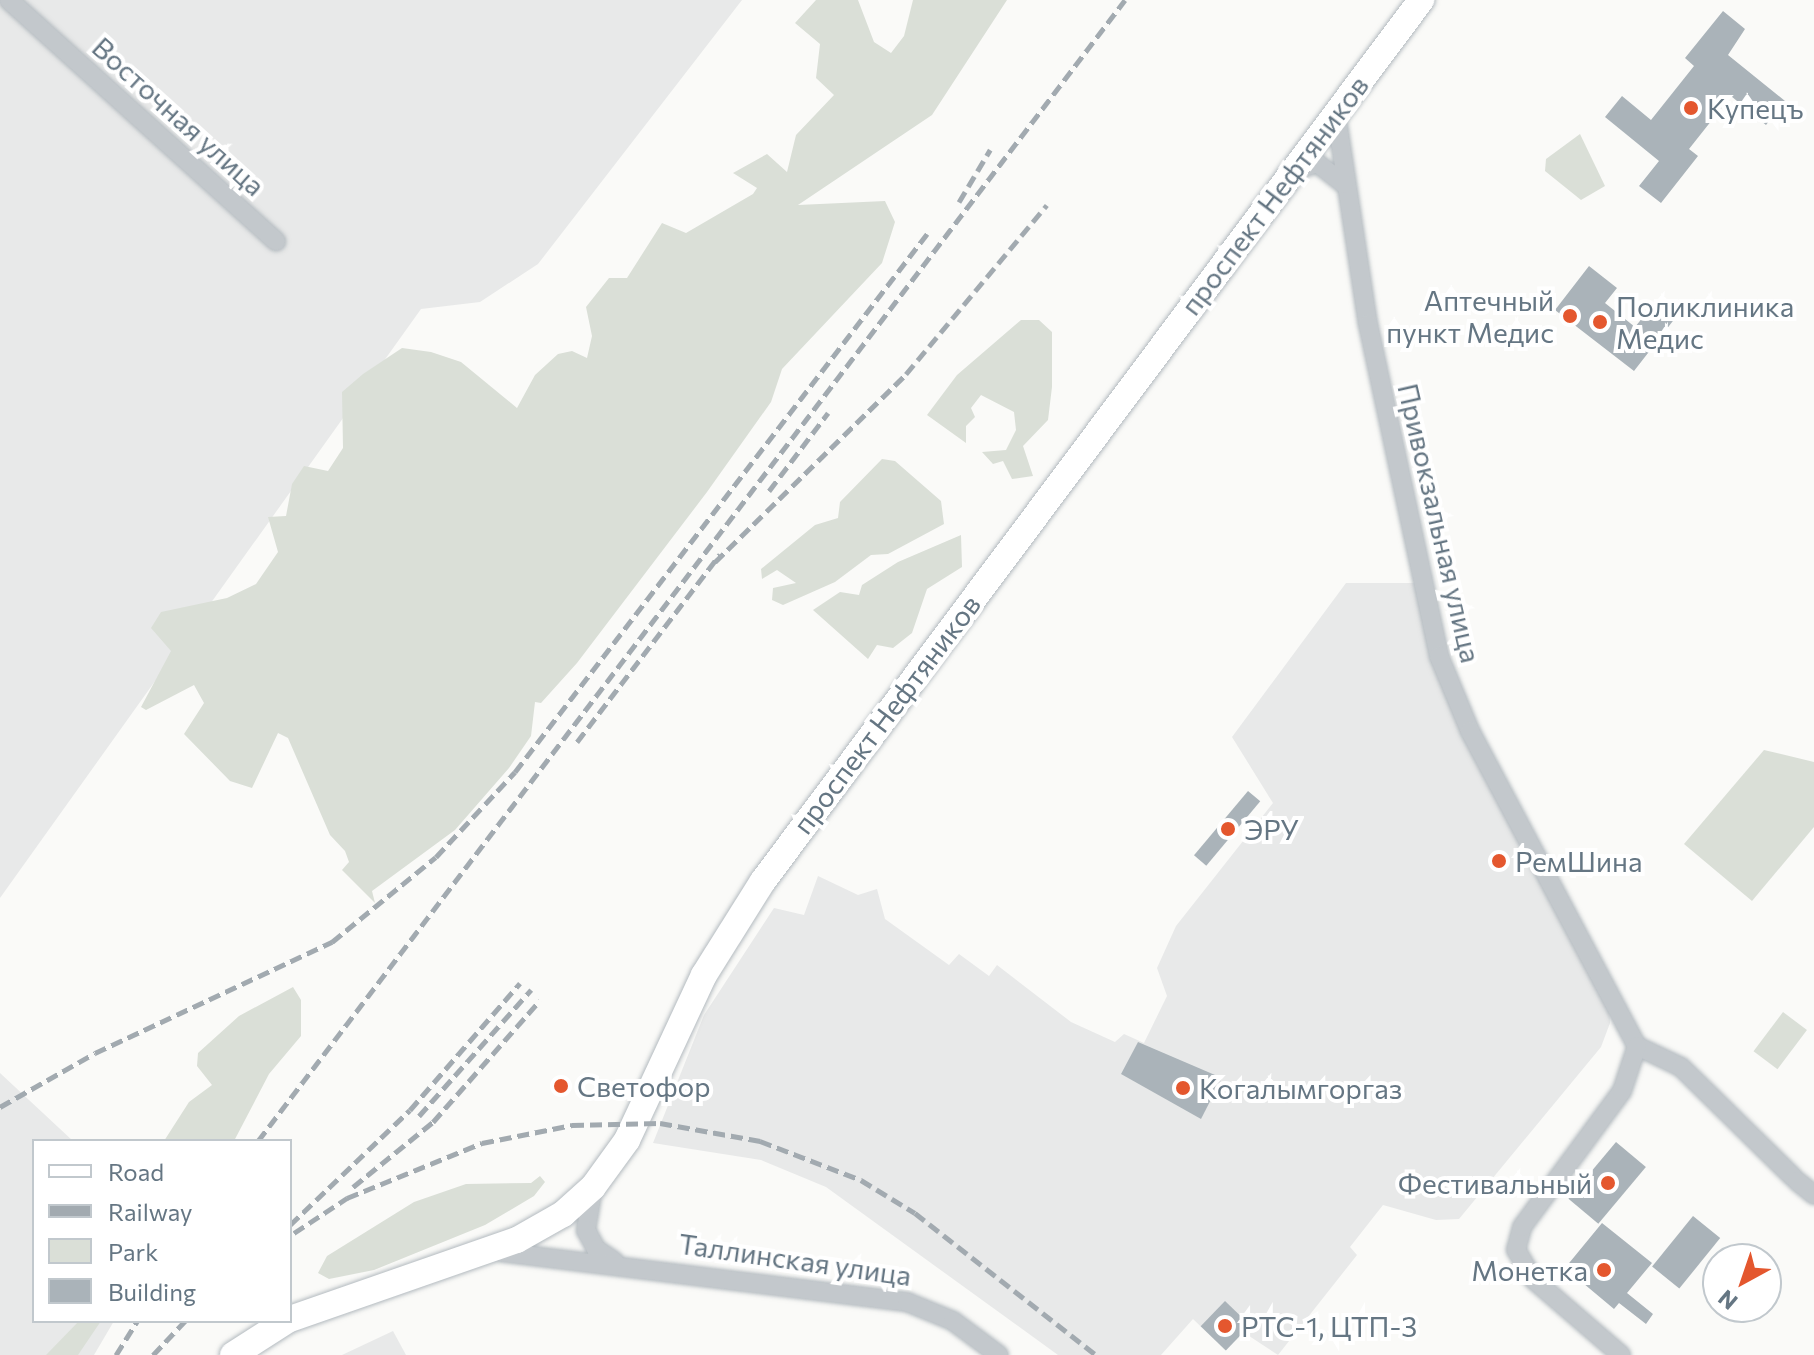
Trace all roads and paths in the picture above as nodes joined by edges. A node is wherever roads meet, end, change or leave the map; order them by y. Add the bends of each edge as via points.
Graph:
1 (9, 0) edge
2 (1421, 0) edge
3 (1336, 113) junction
4 (1293, 171) junction
5 (1344, 184) junction
6 (276, 241) dead end
7 (1637, 1046) junction
8 (593, 1187) junction
9 (1814, 1195) edge
10 (485, 1252) junction
11 (616, 1262) junction
12 (292, 1319) edge
13 (283, 1323) edge
14 (233, 1355) edge
15 (999, 1355) edge
16 (1620, 1355) edge

1 - 6 street, Восточная улица
2 - 3 main road, проспект Нефтяников
3 - 4 main road, проспект Нефтяников
3 - 5 street, Привокзальная улица
4 - 5 street via 1317,163
4 - 8 main road, проспект Нефтяников via 763,881 704,975 627,1140
5 - 7 street, Привокзальная улица via 1398,479 1439,656 1470,731
7 - 9 street via 1681,1067
7 - 16 street via 1622,1091 1522,1227 1516,1250 1533,1279
8 - 10 main road, проспект Нефтяников via 547,1225
8 - 11 street via 586,1230 596,1249
10 - 11 street, Таллинская улица
10 - 12 main road, проспект Нефтяников
11 - 15 street, Таллинская улица via 907,1302 953,1321
13 - 14 main road, проспект Нефтяников

